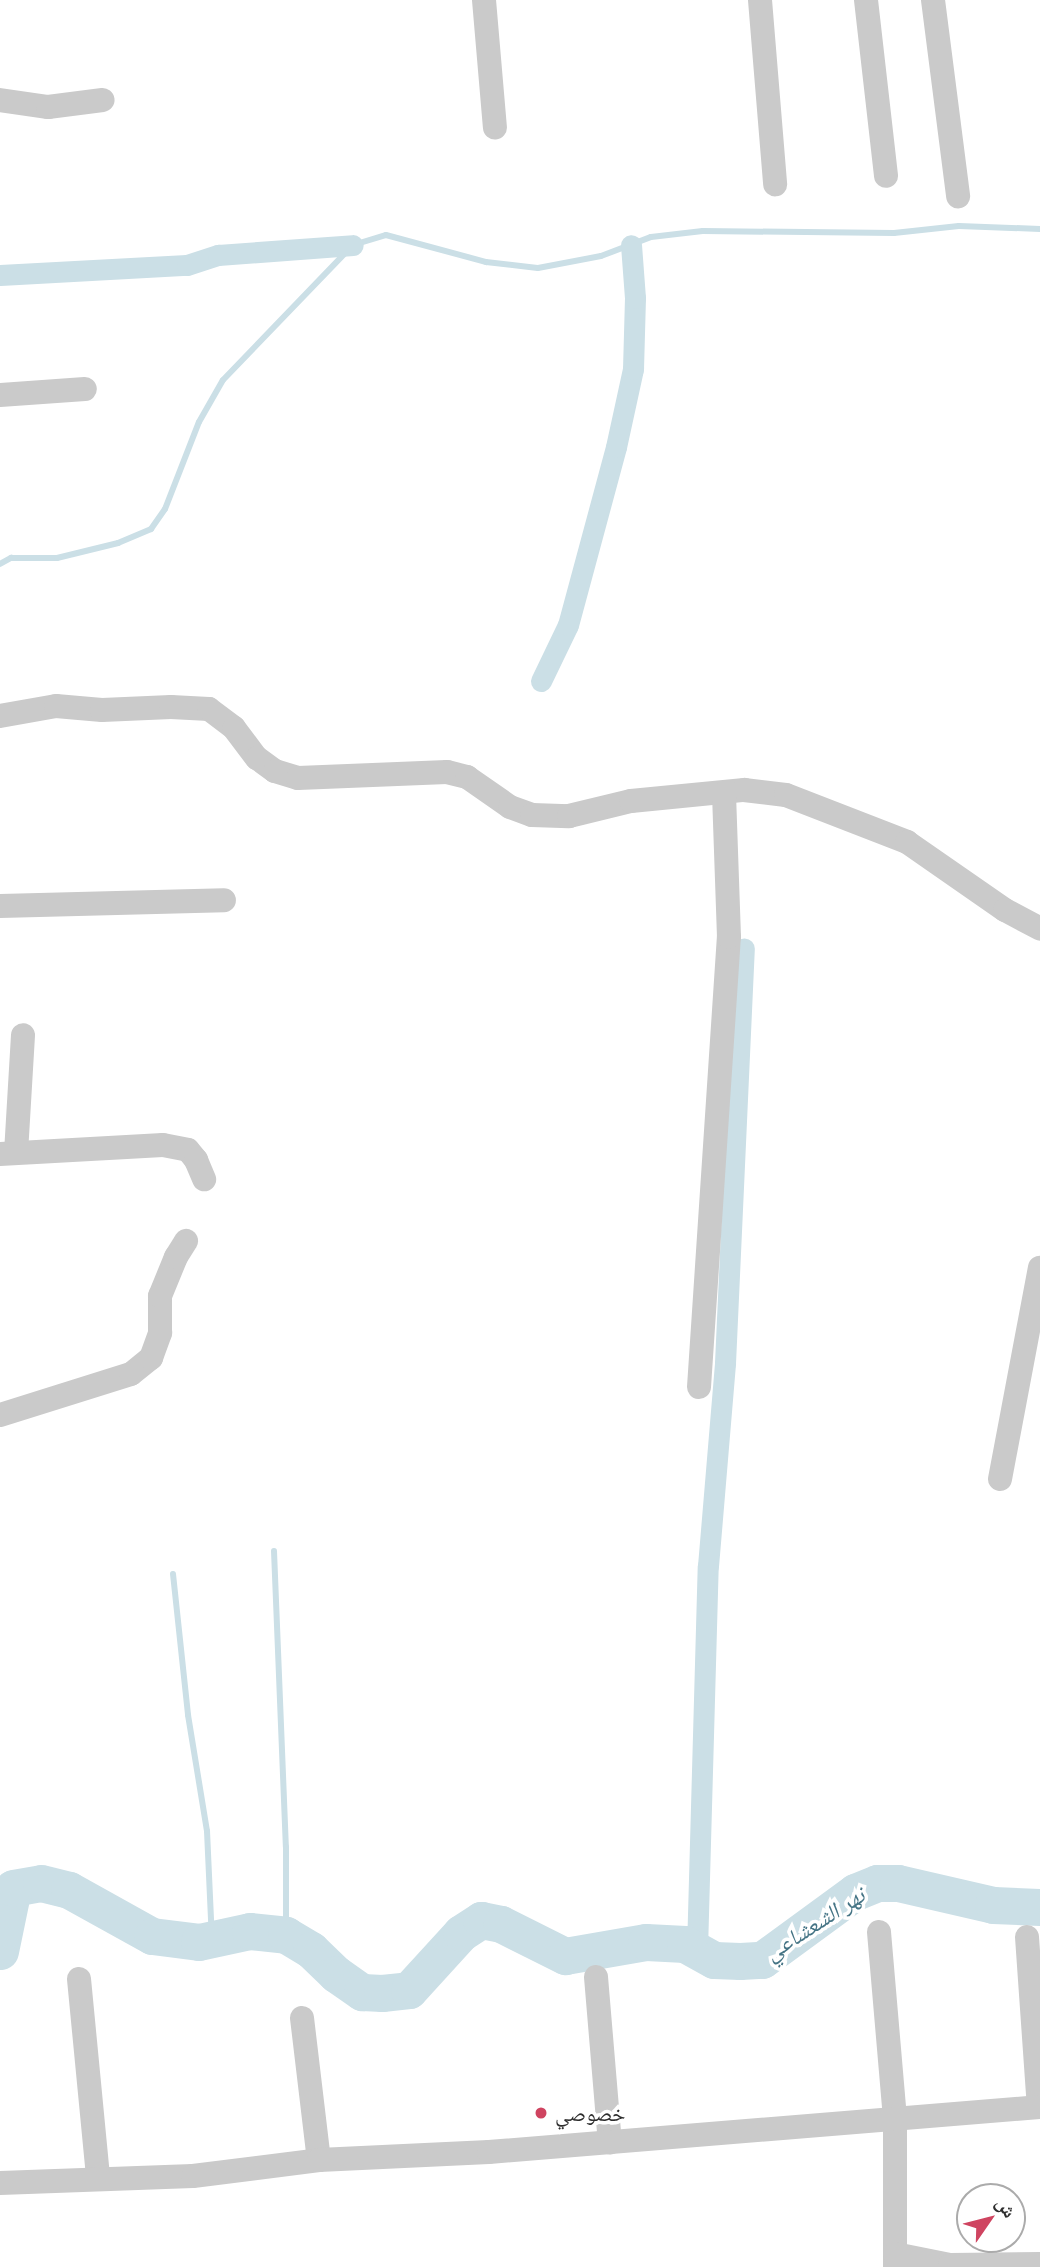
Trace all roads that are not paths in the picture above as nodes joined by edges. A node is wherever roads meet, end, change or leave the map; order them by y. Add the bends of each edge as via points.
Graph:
1 (484, 0) edge
2 (760, 0) edge
3 (866, 0) edge
4 (933, 0) edge
5 (0, 100) edge
6 (103, 100) dead end
7 (495, 128) dead end
8 (886, 176) dead end
9 (775, 184) dead end
10 (958, 196) dead end
11 (85, 389) dead end
12 (0, 395) edge
13 (0, 716) edge
14 (724, 793) junction
15 (224, 900) dead end
16 (0, 906) edge
17 (1040, 929) edge
18 (23, 1035) dead end
19 (8, 1154) edge
20 (204, 1179) dead end
21 (186, 1241) dead end
22 (1040, 1268) edge
23 (699, 1387) dead end
24 (0, 1415) edge
25 (1000, 1479) dead end
26 (878, 1932) dead end
27 (1027, 1937) dead end
28 (596, 1977) dead end
29 (79, 1979) dead end
30 (302, 2018) dead end
31 (1039, 2107) edge
32 (895, 2119) junction
33 (610, 2142) junction
34 (319, 2161) junction
35 (98, 2178) junction
36 (0, 2183) edge
37 (895, 2261) edge
38 (1040, 2264) edge

1 - 7 street
2 - 9 street
3 - 8 street
4 - 10 street
5 - 6 street via 48,107
11 - 12 street
13 - 14 street via 55,706 209,709 275,771 298,778 447,772 467,777 510,807 532,815 569,816 631,801
14 - 17 street via 744,790 786,795 907,842
14 - 23 street via 729,937
15 - 16 street
18 - 19 street
19 - 20 street via 163,1144 188,1150
21 - 24 street via 160,1296 160,1333 152,1358 131,1374
22 - 25 street
26 - 32 street
27 - 31 street
28 - 33 street
29 - 35 street
30 - 34 street
31 - 32 street
32 - 33 street
32 - 37 street
33 - 34 street
34 - 35 street via 193,2176
35 - 36 street
37 - 38 street

